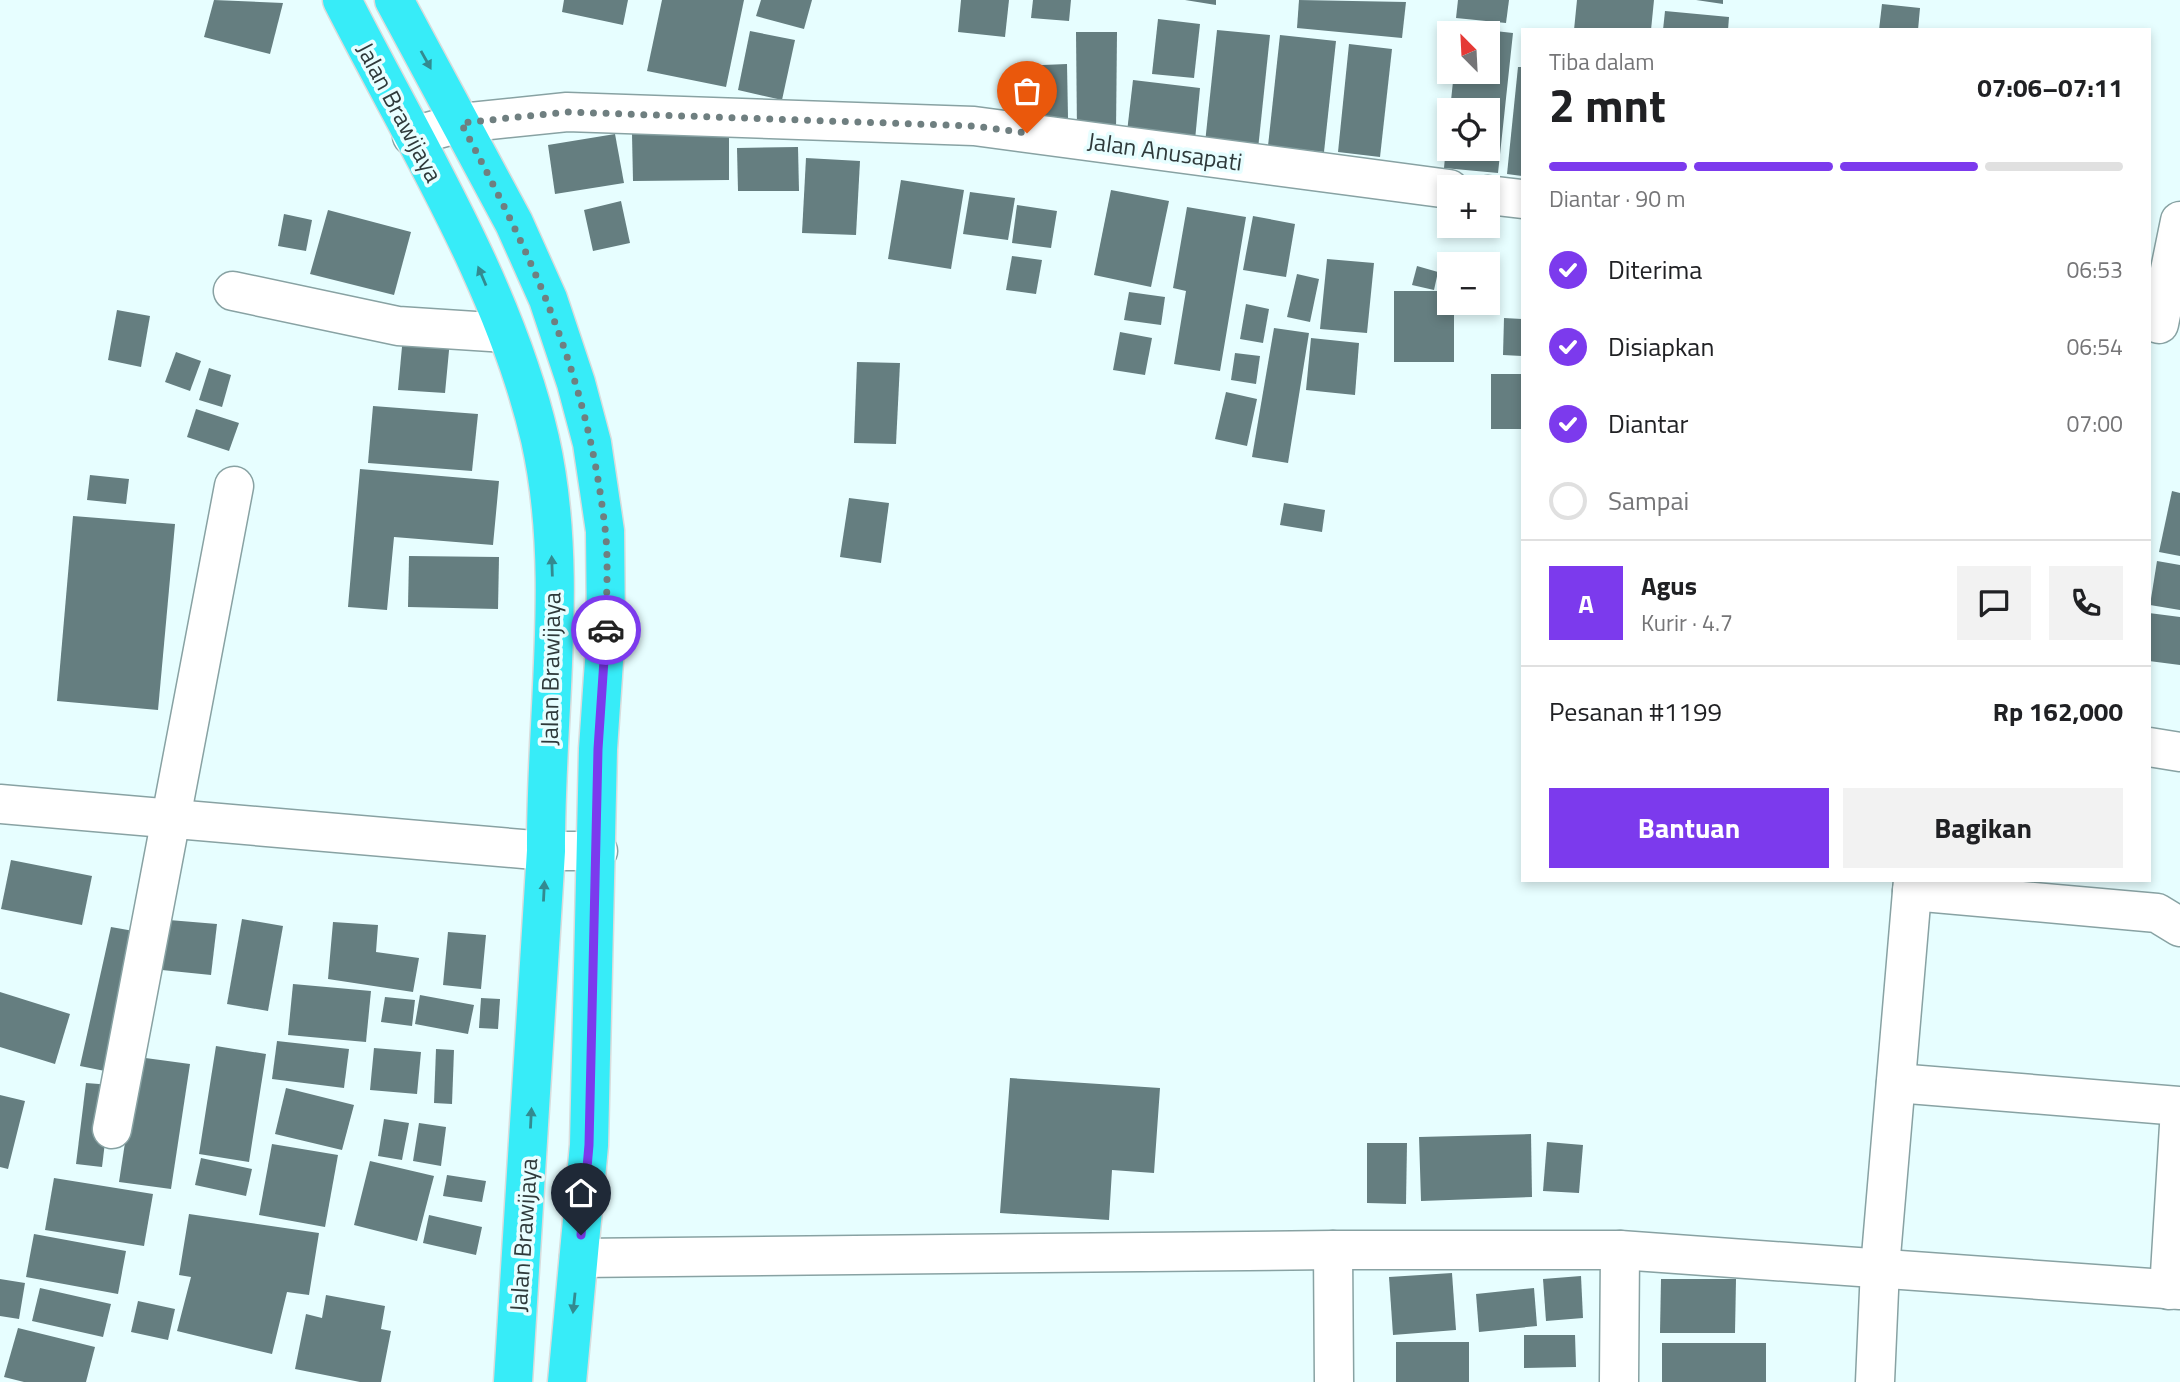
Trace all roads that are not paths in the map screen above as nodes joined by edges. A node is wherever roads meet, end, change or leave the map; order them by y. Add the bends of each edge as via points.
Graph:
1 (342, 0) edge
2 (394, 0) edge
3 (461, 123) junction
4 (412, 136) junction
5 (1437, 187) edge
6 (1500, 196) edge
7 (1521, 199) edge
8 (2180, 221) edge
9 (233, 291) dead end
10 (2163, 325) edge
11 (506, 333) junction
12 (234, 486) dead end
13 (2151, 747) edge
14 (2180, 752) edge
15 (0, 804) edge
16 (171, 818) junction
17 (547, 851) junction
18 (598, 851) junction
19 (1913, 886) edge
20 (2180, 927) edge
21 (1896, 1083) junction
22 (2180, 1107) edge
23 (112, 1129) dead end
24 (1333, 1250) junction
25 (1620, 1251) junction
26 (579, 1258) junction
27 (1880, 1268) junction
28 (2175, 1290) edge
29 (513, 1382) edge
30 (567, 1382) edge
31 (1334, 1382) edge
32 (1619, 1382) edge
33 (1875, 1382) edge

1 - 4 highway, Jalan Brawijaya
2 -> 3 highway, Jalan Brawijaya
3 - 4 street, Jalan Anusapati
3 - 5 street, Jalan Anusapati via 567,112 974,126
3 - 18 highway, Jalan Brawijaya via 548,299 592,443 605,531
11 -> 4 highway, Jalan Brawijaya via 456,216
6 - 7 street
8 - 10 street
9 - 11 street via 398,326
17 -> 11 highway, Jalan Brawijaya via 555,639 550,505 540,439
12 - 16 street
13 - 14 street
15 - 16 street
16 - 17 street
16 - 23 street
17 - 18 street
29 -> 17 highway, Jalan Brawijaya
18 - 26 highway, Jalan Brawijaya via 589,1145
19 - 20 street via 2157,913
19 - 21 street
21 - 22 street
21 - 27 street
22 - 28 street
24 - 25 street
24 - 26 street
24 - 31 street
25 - 27 street
25 - 32 street
26 -> 30 highway, Jalan Brawijaya
27 - 28 street
27 - 33 street

